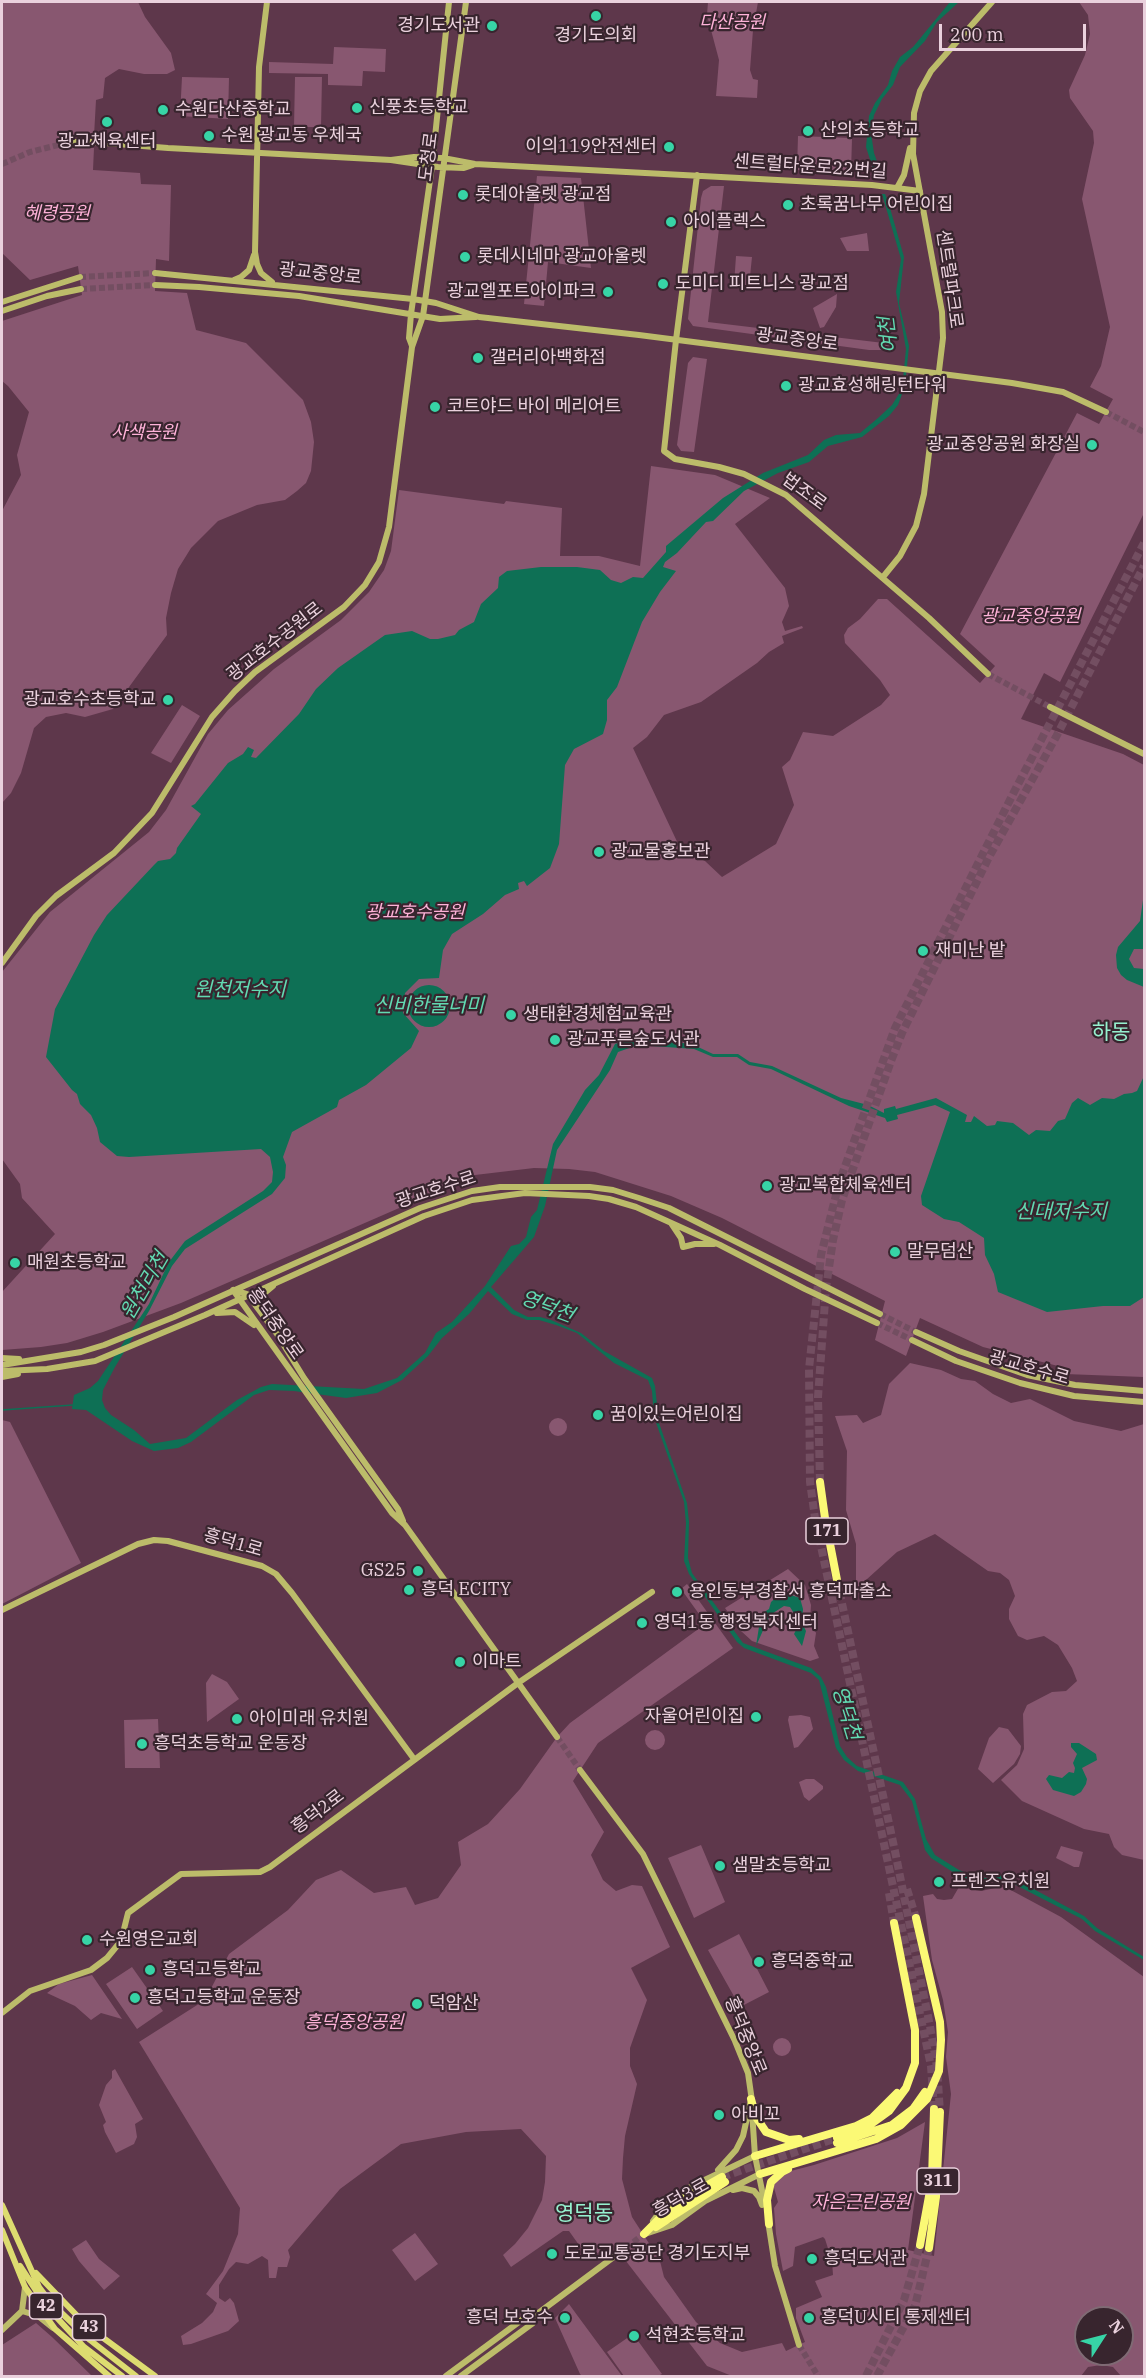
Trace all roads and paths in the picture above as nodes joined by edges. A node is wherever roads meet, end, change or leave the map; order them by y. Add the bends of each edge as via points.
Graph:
1 (267, 2) edge
2 (449, 2) edge
3 (466, 2) edge
4 (992, 2) edge
5 (70, 142) tunnel mouth
6 (912, 142) junction
7 (258, 153) junction
8 (433, 158) junction
9 (443, 158) junction
10 (391, 160) junction
11 (475, 164) junction
12 (432, 166) junction
13 (442, 167) junction
14 (697, 175) junction
15 (897, 188) junction
16 (920, 191) junction
17 (255, 252) junction
18 (155, 273) tunnel mouth
19 (80, 277) tunnel mouth
20 (233, 281) junction
21 (276, 284) junction
22 (155, 285) tunnel mouth
23 (81, 290) tunnel mouth
24 (413, 299) junction
25 (424, 301) junction
26 (2, 302) edge
27 (2, 311) edge
28 (411, 314) junction
29 (423, 316) junction
30 (480, 317) junction
31 (676, 340) junction
32 (412, 347) junction
33 (938, 373) junction
34 (1106, 412) tunnel mouth
35 (883, 578) junction
36 (988, 674) tunnel mouth
37 (1050, 707) tunnel mouth
38 (1144, 754) edge
39 (2, 963) edge
40 (668, 1221) junction
41 (720, 1245) junction
42 (277, 1282) junction
43 (233, 1290) junction
44 (247, 1294) junction
45 (239, 1299) junction
46 (880, 1314) tunnel mouth
47 (205, 1315) junction
48 (264, 1317) junction
49 (877, 1323) tunnel mouth
50 (261, 1331) junction
51 (916, 1332) tunnel mouth
52 (912, 1340) tunnel mouth
53 (2, 1358) edge
54 (31, 1360) junction
55 (2, 1365) edge
56 (2, 1371) edge
57 (31, 1371) junction
58 (2, 1377) edge
59 (1144, 1391) edge
60 (1144, 1402) edge
61 (820, 1482) tunnel mouth
62 (405, 1525) junction
63 (837, 1580) tunnel mouth
64 (652, 1592) dead end
65 (2, 1610) edge
66 (518, 1683) junction
67 (557, 1737) tunnel mouth
68 (414, 1759) junction
69 (580, 1770) tunnel mouth
70 (916, 1918) tunnel mouth
71 (894, 1923) tunnel mouth
72 (2, 2013) edge
73 (941, 2040) junction
74 (752, 2100) junction
75 (835, 2138) junction
76 (755, 2156) junction
77 (815, 2157) junction
78 (759, 2174) junction
79 (724, 2180) tunnel mouth
80 (702, 2181) junction
81 (724, 2192) junction
82 (2, 2205) edge
83 (769, 2224) junction
84 (2, 2230) edge
85 (644, 2234) junction
86 (920, 2245) tunnel mouth
87 (929, 2248) tunnel mouth
88 (618, 2253) tunnel mouth
89 (15, 2258) junction
90 (32, 2268) junction
91 (25, 2287) junction
92 (22, 2312) junction
93 (533, 2317) junction
94 (55, 2329) junction
95 (2, 2330) edge
96 (799, 2345) tunnel mouth
97 (110, 2376) edge
98 (122, 2376) edge
99 (136, 2376) edge
100 (155, 2376) edge
101 (446, 2376) edge
102 (461, 2376) edge

1 - 7 street via 259,67
2 - 8 street, 도청로
3 - 9 street, 도청로
4 - 6 street, 센트럴파크로 via 924,83 914,113
5 - 7 street
6 - 15 street
6 - 16 street, 센트럴파크로
7 - 10 street
7 - 17 street
8 - 9 street
8 - 10 street
8 - 12 street, 도청로
9 - 11 street
9 - 13 street, 도청로
10 - 12 street
11 - 13 street
11 - 14 street, 센트럴타운로22번길
12 - 13 street
12 - 24 street, 도청로
13 - 25 street, 도청로
14 - 15 street, 센트럴타운로22번길
14 - 31 street
15 - 16 street, 센트럴타운로22번길
16 - 33 street, 센트럴파크로 via 943,319
17 - 20 street via 249,270
17 - 21 street via 261,273
18 - 20 street, 광교중앙로
19 - 26 street
20 - 21 street, 광교중앙로
21 - 24 street, 광교중앙로
22 - 28 street, 광교중앙로 via 299,296
23 - 27 street
24 - 25 street, 광교중앙로
24 - 28 street, 광교호수공원로
25 - 29 street, 도청로
25 - 30 street, 광교중앙로
28 - 29 street, 광교중앙로
28 - 32 street, 광교호수공원로
29 - 30 street, 광교중앙로
29 - 32 street, 광교호수공원로
30 - 31 street, 광교중앙로
31 - 33 street, 광교중앙로
31 - 35 street, 법조로 via 664,451 675,459 744,474 777,490 812,515
32 - 39 street, 광교호수공원로 via 389,527 373,573 344,607 235,691 212,717 153,813 114,853 51,901
33 - 34 street, 광교중앙로 via 1054,390
33 - 35 street, 센트럴파크로 via 924,494 916,526
35 - 36 street, 법조로
37 - 38 street
40 - 41 street, 광교호수로
40 - 41 street via 683,1247
40 - 42 street, 광교호수로 via 609,1198 525,1193 472,1200 424,1216
41 - 49 street, 광교호수로
42 - 44 street, 광교호수로
42 - 48 street via 259,1301
43 - 44 street, 흥덕중앙로
43 - 45 street, 흥덕중앙로
43 - 46 street, 광교호수로 via 420,1208 472,1191 562,1186 613,1190 669,1209
43 - 54 street, 광교호수로 via 104,1345
44 - 45 street, 광교호수로
44 - 48 street, 흥덕중앙로
45 - 47 street, 광교호수로
45 - 50 street, 흥덕중앙로
47 - 50 street via 235,1312
47 - 57 street, 광교호수로 via 94,1361
48 - 62 street, 흥덕중앙로 via 398,1509
50 - 62 street, 흥덕중앙로 via 392,1513
51 - 59 street, 광교호수로 via 1027,1375 1084,1387
52 - 60 street, 광교호수로 via 956,1361 1020,1383 1074,1396
53 - 54 street
54 - 55 street, 광교호수로
56 - 57 street, 광교호수로
57 - 58 street
61 - 63 highway, 171
62 - 66 street, 흥덕중앙로
64 - 66 street, 흥덕2로
65 - 68 street, 흥덕1로 via 153,1540 262,1566 276,1574 292,1593
66 - 67 street, 흥덕중앙로
66 - 68 street, 흥덕2로
68 - 72 street, 흥덕2로 via 260,1872 181,1874 128,1913 121,1941 107,1958 91,1970 30,1991
69 - 74 street, 흥덕중앙로 via 643,1854 735,2041 748,2073
70 - 73 highway
71 - 75 highway via 915,2030 915,2050 901,2088 884,2108
73 - 75 highway via 930,2084 913,2109 892,2125
73 - 77 highway via 939,2071 932,2091 912,2117 876,2139
74 - 75 highway via 756,2117 766,2132 777,2138
74 - 76 street, 흥덕중앙로
74 - 80 street via 736,2150
75 - 76 highway
76 - 78 street, 흥덕중앙로
76 - 80 street, 흥덕3로
77 - 78 highway
77 - 83 highway via 782,2172 771,2182 767,2200
78 - 81 street, 흥덕3로
78 - 83 street, 흥덕중앙로
79 - 85 highway
80 - 85 street, 흥덕3로 via 662,2209
81 - 83 street via 742,2188 753,2191
81 - 85 street, 흥덕3로 via 672,2225
82 - 90 main road, 42
83 - 96 street, 흥덕중앙로 via 775,2266
84 - 89 main road, 42
86 - 87 highway, 311 via 932,2180 937,2111 936,2196
88 - 93 street
89 - 91 main road, 43
89 - 98 main road, 42 via 46,2307 84,2347
90 - 99 main road, 42 via 51,2303
90 - 100 main road, 43 via 87,2326
91 - 92 street
91 - 94 main road, 43
92 - 94 street via 38,2316
92 - 95 street
93 - 101 street via 527,2316
93 - 102 street via 533,2323
94 - 97 main road, 43

